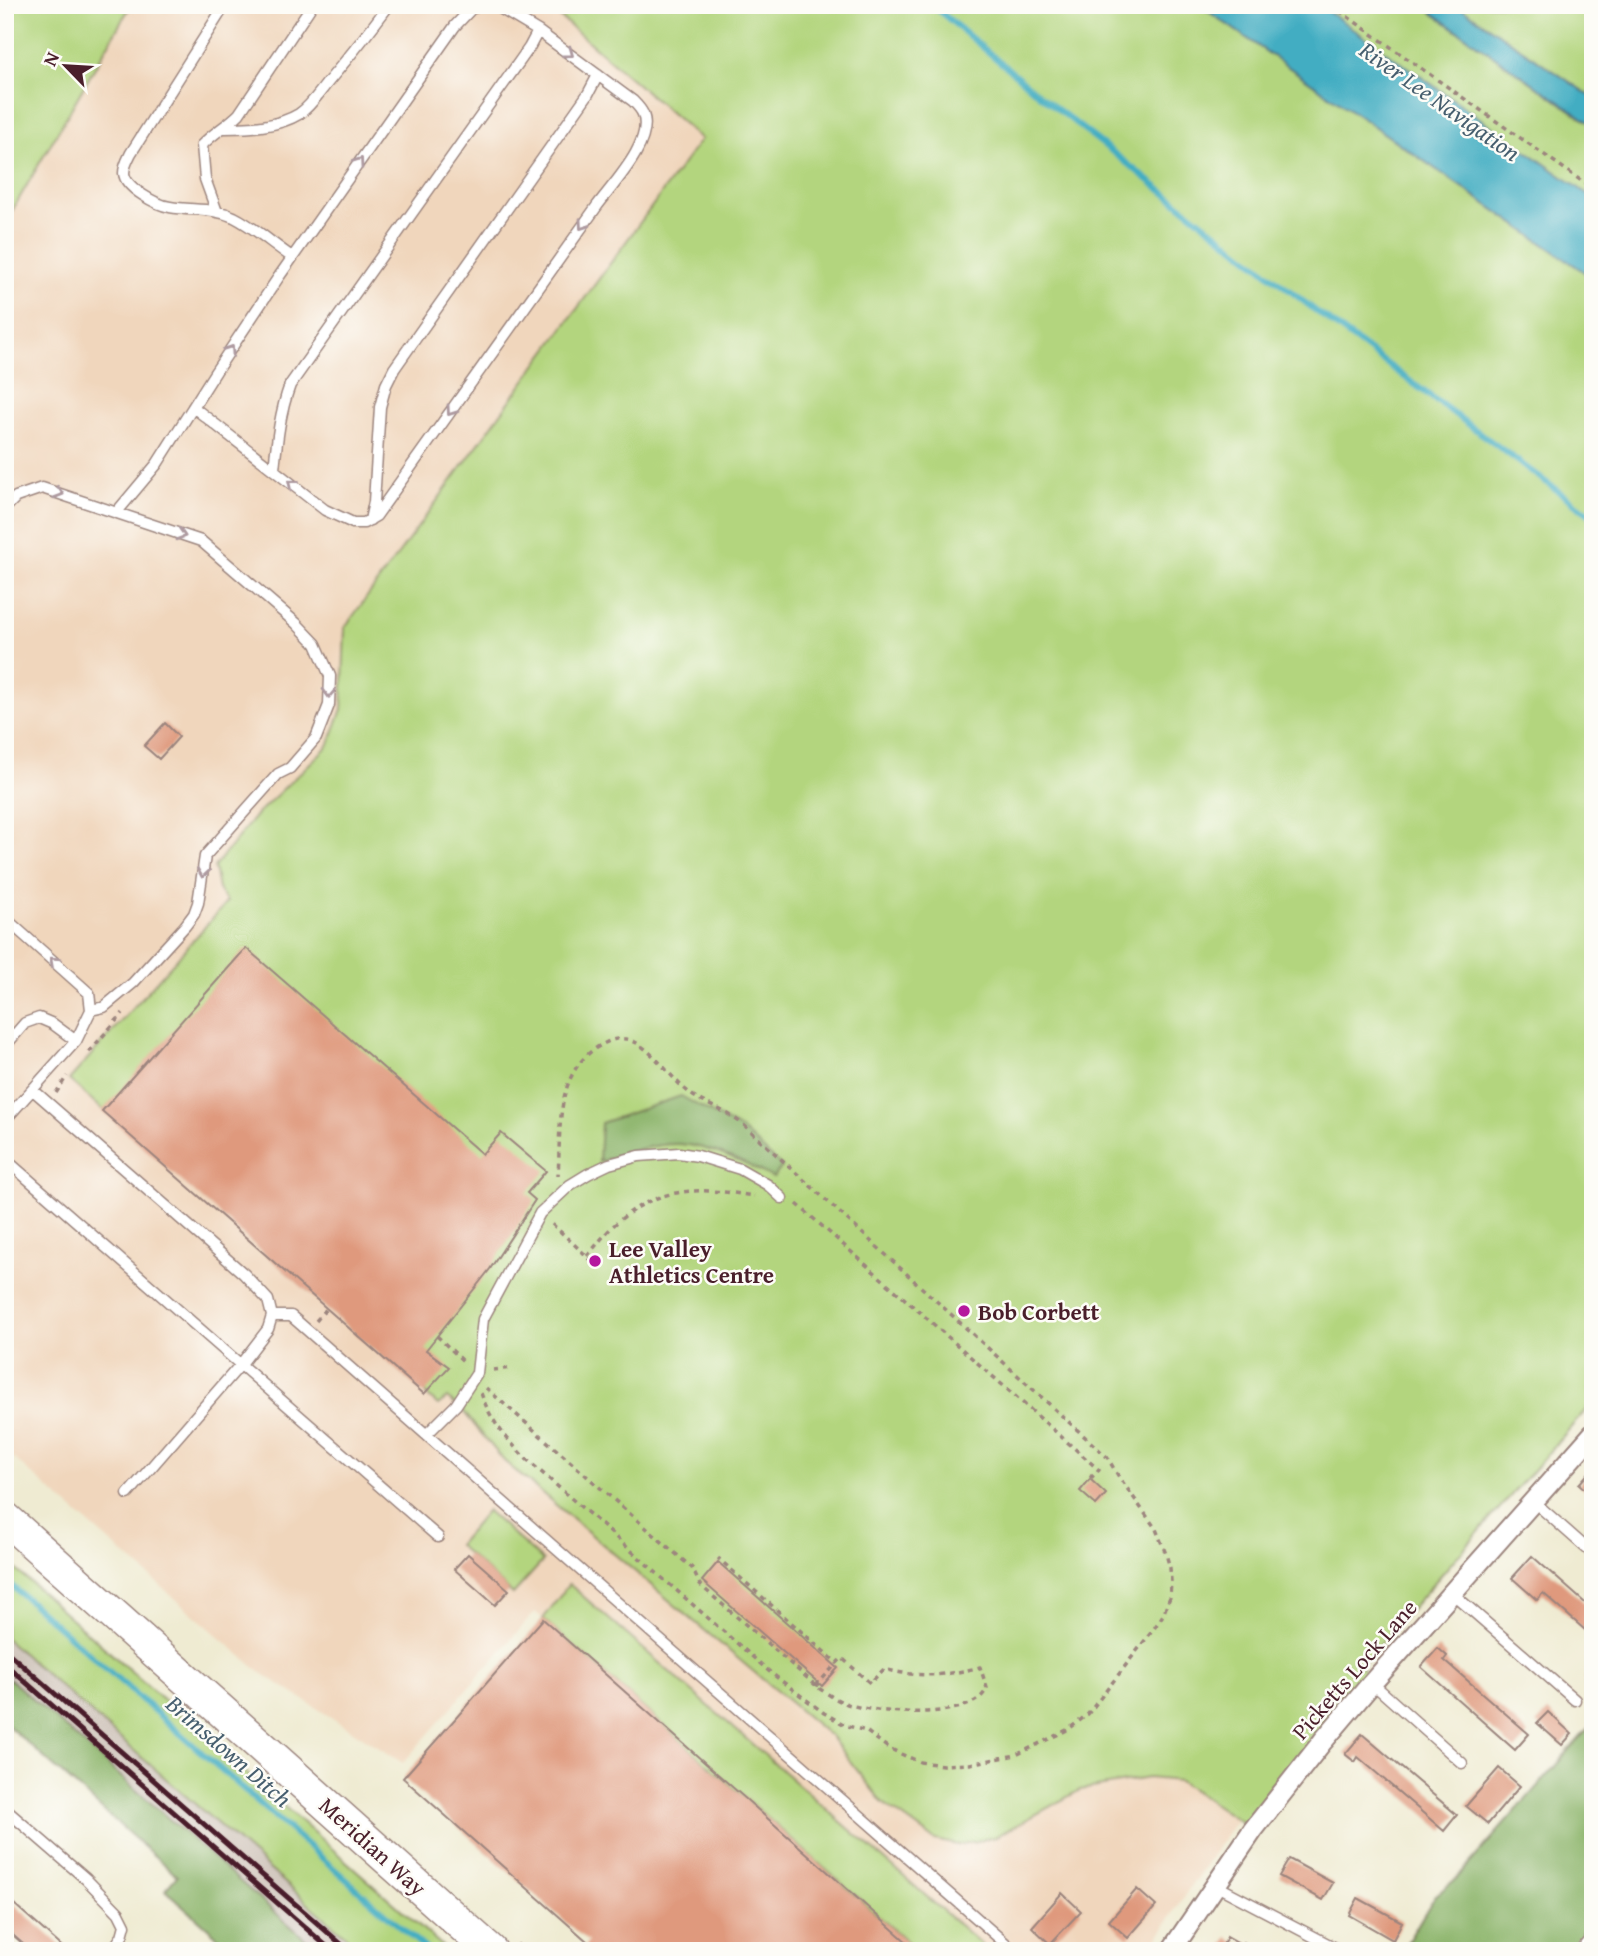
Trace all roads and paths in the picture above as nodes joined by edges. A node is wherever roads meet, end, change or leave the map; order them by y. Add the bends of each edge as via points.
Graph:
1 (225, 5) edge
2 (312, 5) edge
3 (388, 5) edge
4 (481, 5) edge
5 (1331, 5) edge
6 (495, 6) edge
7 (538, 31) junction
8 (598, 75) junction
9 (225, 128) junction
10 (1593, 189) edge
11 (216, 212) junction
12 (292, 257) junction
13 (193, 407) junction
14 (274, 469) junction
15 (5, 508) edge
16 (116, 513) junction
17 (370, 520) junction
18 (5, 918) edge
19 (91, 1010) junction
20 (76, 1041) junction
21 (5, 1046) edge
22 (33, 1090) junction
23 (6, 1117) edge
24 (5, 1159) edge
25 (558, 1177) dead end
26 (782, 1198) junction
27 (549, 1221) dead end
28 (587, 1256) junction
29 (602, 1270) dead end
30 (272, 1316) junction
31 (437, 1336) dead end
32 (241, 1364) junction
33 (512, 1368) dead end
34 (501, 1369) dead end
35 (477, 1373) junction
36 (487, 1390) dead end
37 (482, 1395) dead end
38 (427, 1434) junction
39 (1593, 1434) edge
40 (1089, 1475) dead end
41 (128, 1494) dead end
42 (1532, 1500) junction
43 (5, 1518) edge
44 (438, 1537) dead end
45 (1593, 1554) edge
46 (718, 1558) dead end
47 (1452, 1593) junction
48 (837, 1663) junction
49 (1372, 1683) junction
50 (816, 1686) junction
51 (1575, 1700) dead end
52 (1462, 1763) dead end
53 (5, 1809) edge
54 (1215, 1885) junction
55 (1593, 1936) edge
56 (112, 1951) edge
57 (491, 1951) edge
58 (1014, 1951) edge
59 (1171, 1951) edge
60 (1341, 1951) edge
61 (1580, 1951) edge

1 - 11 lane via 131,153 124,175 129,185 154,202
2 - 9 lane
3 - 9 lane via 298,115 247,128
12 -> 4 lane via 455,26
5 - 10 path
6 - 7 lane
7 -> 8 lane
7 - 14 lane via 290,385 278,427
8 - 17 lane via 394,369 380,407
8 -> 17 lane via 643,111 644,131 634,157
9 - 11 lane via 202,145 205,179
11 - 12 lane via 235,218
13 -> 12 lane
13 - 14 lane
13 - 16 lane via 157,464
17 -> 14 lane via 353,523 325,510
15 -> 16 lane via 16,497 42,488
16 -> 19 lane via 201,541 296,623 316,644 330,676 329,705 316,738 205,856 198,903 185,926 133,983 104,1007
19 -> 18 lane via 89,993
19 - 20 lane
20 - 21 lane via 39,1018 25,1023
20 - 22 lane
22 - 23 lane
22 - 30 lane via 244,1274 268,1300
24 - 32 lane
25 - 37 path via 563,1101 573,1071 586,1055 613,1040 626,1038 640,1045 687,1091 745,1126 1107,1457 1156,1529 1170,1569 1170,1597 1153,1630 1088,1714 1069,1729 1016,1755 994,1760 943,1765 920,1762 824,1713 771,1672 524,1457 500,1431
26 - 28 path via 778,1202 706,1190 665,1196 622,1218
26 - 35 lane via 740,1169 679,1153 639,1156 587,1174 540,1213 483,1319
26 - 40 path via 786,1195 1098,1470
27 - 28 path
28 - 29 path
30 - 32 lane via 268,1329
30 - 38 lane via 291,1316
31 - 35 path
32 - 41 lane
32 - 44 lane
33 - 34 path
35 - 38 lane via 456,1405
36 - 50 path via 692,1568 700,1585
38 - 58 lane
39 - 42 street, Picketts Lock Lane
42 - 45 lane
42 - 47 street, Picketts Lock Lane
43 - 57 main road, Meridian Way
46 - 48 path
47 - 49 street, Picketts Lock Lane
47 - 51 lane
48 - 50 path
48 - 50 path via 841,1657 870,1683 884,1669 937,1676 980,1667 987,1688 985,1695 969,1704 922,1713 851,1705
49 - 52 lane
49 - 54 street, Picketts Lock Lane via 1283,1790
53 - 56 lane via 119,1913 125,1925
54 - 59 street, Picketts Lock Lane
54 - 60 lane
55 - 61 lane

